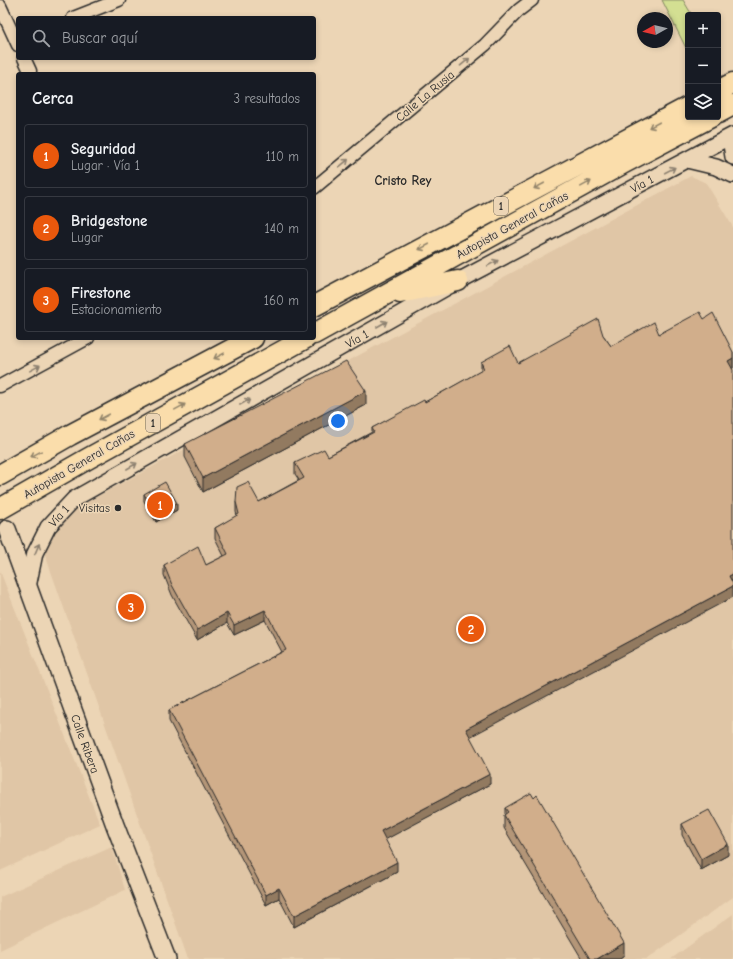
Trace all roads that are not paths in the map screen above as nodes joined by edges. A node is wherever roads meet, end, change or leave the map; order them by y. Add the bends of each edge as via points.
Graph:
1 (119, 0) edge
2 (532, 0) edge
3 (0, 6) edge
4 (78, 16) edge
5 (16, 39) edge
6 (25, 60) edge
7 (30, 71) dead end
8 (733, 83) edge
9 (721, 89) edge
10 (733, 105) edge
11 (685, 109) edge
12 (721, 111) edge
13 (705, 120) edge
14 (733, 136) edge
15 (733, 140) edge
16 (733, 158) edge
17 (687, 160) junction
18 (733, 175) edge
19 (316, 186) edge
20 (458, 281) junction
21 (380, 297) junction
22 (316, 305) edge
23 (316, 333) edge
24 (84, 340) edge
25 (249, 340) edge
26 (302, 340) edge
27 (0, 386) edge
28 (0, 475) edge
29 (0, 509) edge
30 (7, 528) dead end
31 (28, 587) junction
32 (167, 959) edge

1 - 4 street
19 -> 2 street, Calle La Rusia via 486,45
3 - 5 street
6 - 7 street
8 - 9 highway
10 - 12 highway
11 -> 22 highway, Autopista General Cañas / 1
21 -> 13 highway, Autopista General Cañas / 1
14 - 17 street, Vía 1
15 - 16 street
17 - 18 street via 716,167
20 -> 17 street, Vía 1
20 - 21 highway
31 -> 20 street, Vía 1 via 35,553 48,527 74,499
21 - 23 highway, Autopista General Cañas / 1
27 -> 24 street
25 -> 28 highway, 1
29 -> 26 highway, Autopista General Cañas / 1
30 - 31 main road, Calle Ribera
31 - 32 main road, Calle Ribera

